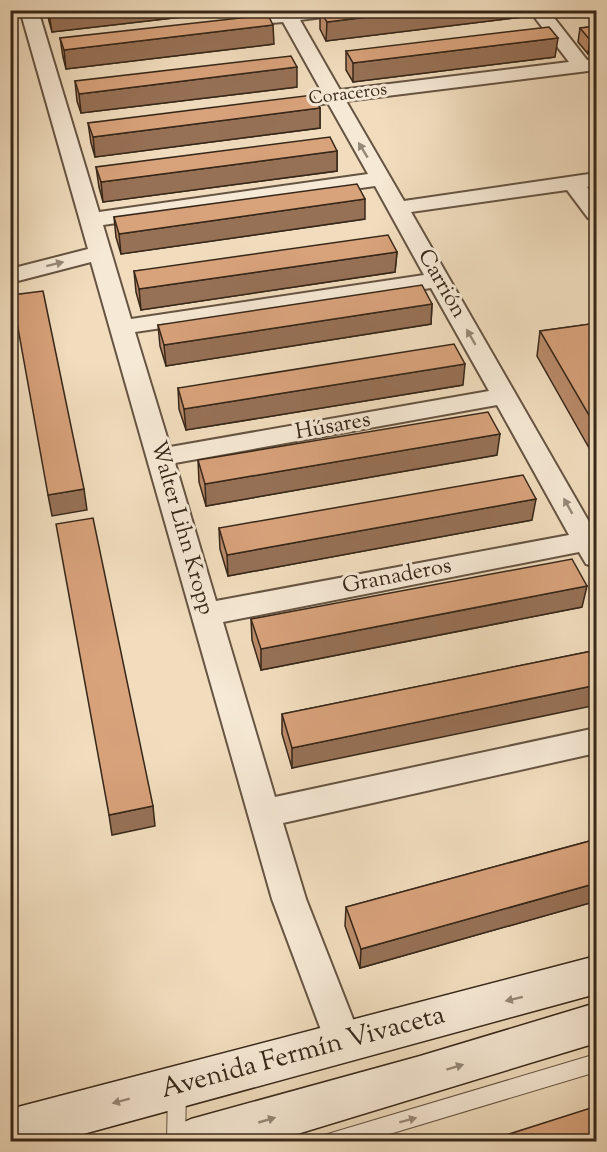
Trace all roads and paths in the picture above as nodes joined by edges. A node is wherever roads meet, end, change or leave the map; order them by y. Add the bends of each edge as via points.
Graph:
1 (29, 10) edge
2 (338, 10) edge
3 (538, 10) edge
4 (286, 13) edge
5 (252, 20) edge
6 (589, 65) edge
7 (332, 97) junction
8 (297, 101) edge
9 (380, 179) junction
10 (597, 179) edge
11 (572, 182) junction
12 (398, 208) junction
13 (597, 213) edge
14 (91, 220) junction
15 (100, 253) junction
16 (10, 276) edge
17 (438, 280) junction
18 (122, 327) junction
19 (506, 396) junction
20 (160, 457) junction
21 (592, 549) edge
22 (206, 614) junction
23 (597, 741) edge
24 (264, 813) junction
25 (597, 975) edge
26 (597, 1023) edge
27 (343, 1042) junction
28 (597, 1064) edge
29 (177, 1085) junction
30 (10, 1131) edge
31 (176, 1142) edge
32 (191, 1142) edge
33 (332, 1142) edge

1 - 14 street, Walter Lihn Kropp via 51,44 76,128
2 - 4 street
3 - 6 street
4 - 5 street
4 - 7 street, Carrión
6 - 7 street, Coraceros
7 - 8 street, Coraceros
9 -> 7 street, Carrión
9 - 12 street, Carrión
9 - 14 street
10 - 11 street
11 - 12 street
11 - 13 street
12 - 17 street, Carrión
14 - 15 street, Walter Lihn Kropp
16 -> 15 street
15 - 18 street, Walter Lihn Kropp
17 - 18 street
19 -> 17 street, Carrión
18 - 20 street, Walter Lihn Kropp
19 - 20 street, Húsares
21 -> 19 street, Carrión
20 - 22 street, Walter Lihn Kropp
21 - 22 street, Granaderos
22 - 24 street, Walter Lihn Kropp
23 - 24 street
24 - 27 street, Walter Lihn Kropp via 289,899
25 -> 27 main road, Avenida Fermín Vivaceta
32 -> 26 main road
27 - 29 main road, Avenida Fermín Vivaceta
33 -> 28 lane
29 -> 30 main road, Avenida Fermín Vivaceta
29 - 31 lane

